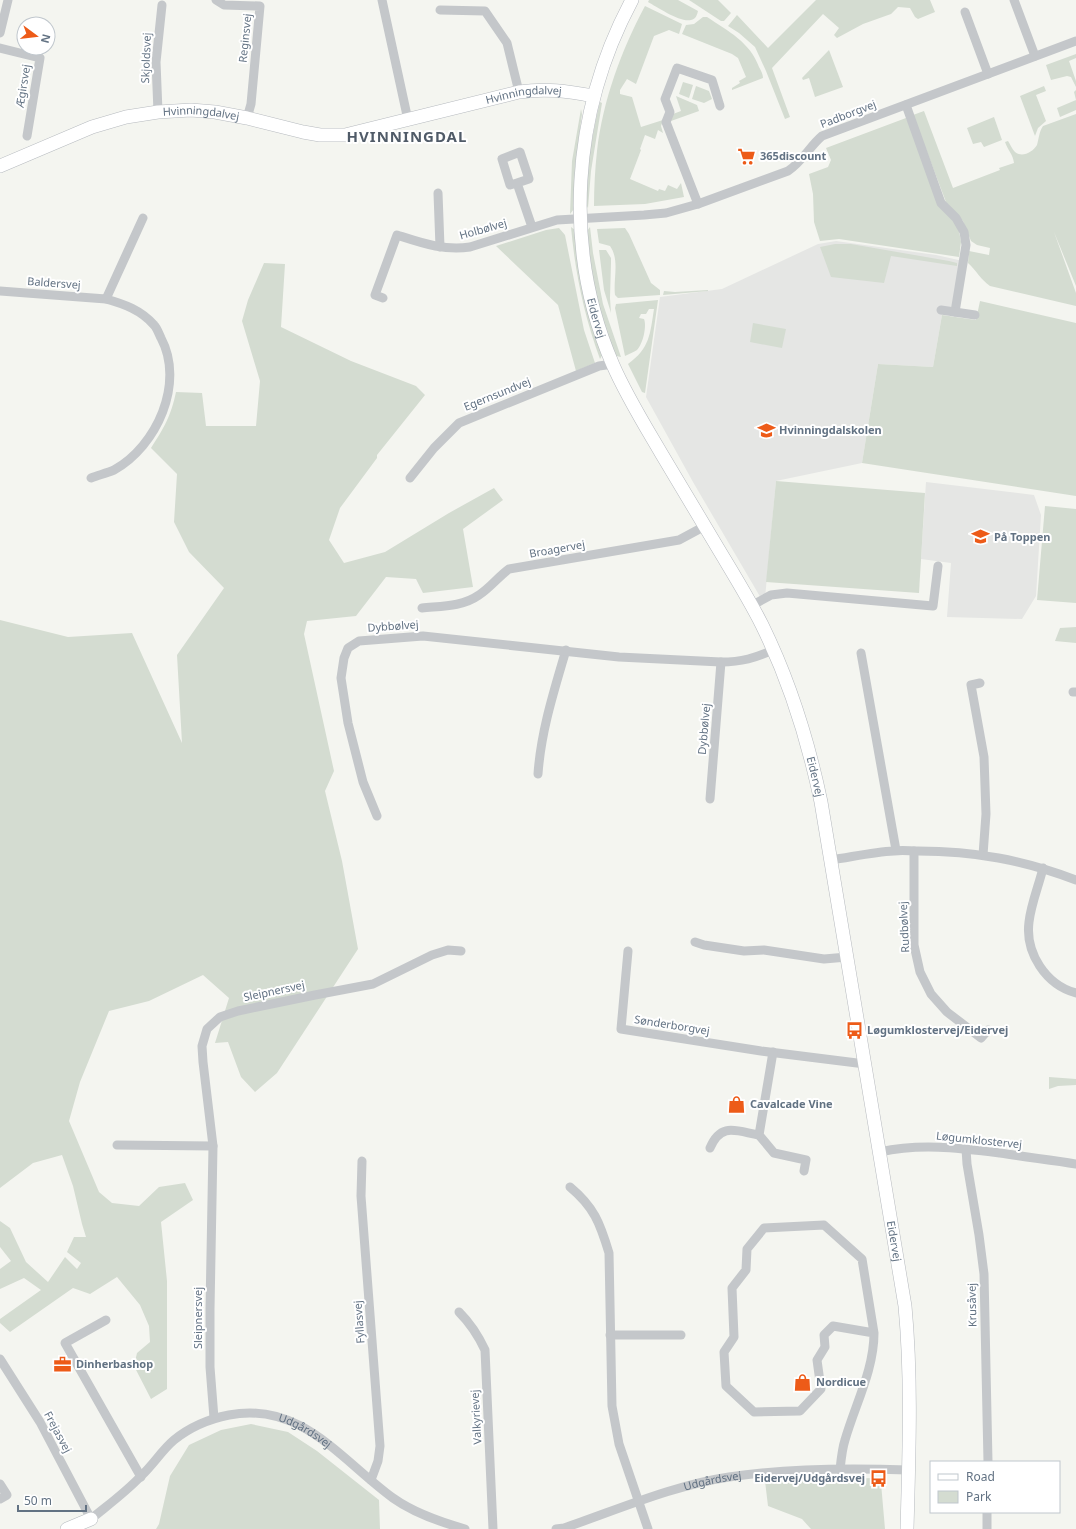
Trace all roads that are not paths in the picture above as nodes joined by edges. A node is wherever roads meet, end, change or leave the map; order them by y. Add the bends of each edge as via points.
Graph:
1 (8, 0) edge
2 (216, 0) edge
3 (382, 0) edge
4 (632, 0) edge
5 (1014, 0) edge
6 (162, 5) dead end
7 (440, 10) dead end
8 (965, 12) dead end
9 (2, 13) edge
10 (0, 33) edge
11 (1076, 41) edge
12 (0, 48) edge
13 (1035, 56) junction
14 (988, 74) junction
15 (519, 92) junction
16 (593, 96) junction
17 (906, 105) junction
18 (720, 106) dead end
19 (158, 112) junction
20 (247, 118) junction
21 (408, 120) junction
22 (27, 136) dead end
23 (0, 166) edge
24 (517, 183) dead end
25 (438, 193) dead end
26 (698, 204) junction
27 (143, 218) dead end
28 (580, 219) junction
29 (532, 227) junction
30 (440, 248) junction
31 (0, 291) edge
32 (383, 298) dead end
33 (106, 299) junction
34 (941, 310) dead end
35 (955, 312) junction
36 (975, 315) dead end
37 (613, 364) junction
38 (91, 478) dead end
39 (410, 478) dead end
40 (705, 526) junction
41 (938, 566) dead end
42 (751, 606) junction
43 (422, 608) dead end
44 (566, 650) junction
45 (773, 650) junction
46 (861, 653) dead end
47 (721, 662) junction
48 (980, 683) dead end
49 (538, 774) dead end
50 (710, 799) dead end
51 (377, 816) dead end
52 (896, 850) junction
53 (914, 851) junction
54 (983, 855) junction
55 (831, 860) junction
56 (1043, 868) junction
57 (1076, 880) edge
58 (696, 942) dead end
59 (461, 951) dead end
60 (628, 951) dead end
61 (847, 957) junction
62 (1076, 993) edge
63 (988, 1030) dead end
64 (774, 1052) junction
65 (865, 1064) junction
66 (759, 1135) junction
67 (117, 1145) dead end
68 (214, 1146) junction
69 (710, 1148) dead end
70 (966, 1149) junction
71 (880, 1152) junction
72 (362, 1161) dead end
73 (1076, 1164) edge
74 (804, 1171) dead end
75 (570, 1187) dead end
76 (459, 1312) dead end
77 (106, 1320) dead end
78 (874, 1333) junction
79 (610, 1335) junction
80 (681, 1335) dead end
81 (0, 1359) edge
82 (214, 1418) junction
83 (988, 1461) edge
84 (840, 1470) junction
85 (908, 1470) junction
86 (141, 1477) junction
87 (371, 1480) junction
88 (0, 1484) edge
89 (0, 1499) edge
90 (638, 1502) junction
91 (987, 1513) edge
92 (436, 1520) junction
93 (87, 1524) edge
94 (68, 1529) edge
95 (433, 1529) edge
96 (465, 1529) edge
97 (493, 1529) edge
98 (556, 1529) edge
99 (648, 1529) edge
100 (907, 1529) edge
101 (987, 1529) edge

1 - 9 street
2 - 20 street, Reginsvej via 224,5 260,6 251,104
3 - 21 street
4 - 16 street, Eidervej via 614,36
5 - 13 street
6 - 19 street, Skjoldsvej via 156,62
7 - 15 street via 485,11 507,43
8 - 14 street
9 - 10 street
11 - 13 street, Padborgvej
12 - 22 street, Ægirsvej via 40,58
13 - 14 street, Padborgvej
14 - 17 street, Padborgvej
15 - 16 street, Hvinningdalvej via 538,89 560,90
15 - 21 street, Hvinningdalvej
16 - 28 street, Eidervej via 583,150
17 - 26 street, Padborgvej via 822,136 788,171
17 - 35 street via 941,203 956,218 964,232 966,245
18 - 26 street via 712,80 677,68 665,98 670,112 666,122
19 - 20 street, Hvinningdalvej via 191,110
19 - 23 street, Hvinningdalvej via 126,117 92,127
20 - 21 street, Hvinningdalvej via 320,135 344,135
24 - 29 street
25 - 30 street
26 - 28 street, Padborgvej via 644,216
27 - 33 street
28 - 29 street, Holbølvej via 557,220
28 - 37 street, Eidervej via 590,291
29 - 30 street, Holbølvej via 470,247
30 - 32 street, Holbølvej via 397,234 375,295
31 - 33 street, Baldersvej
33 - 38 street, Baldersvej via 138,311 155,325 170,362 170,385 159,422 146,442 114,470
34 - 35 street
35 - 36 street
37 - 39 street, Egernsundvej via 599,366 459,423 434,448
37 - 40 street, Eidervej via 634,406
40 - 42 street, Eidervej
40 - 43 street, Broagervej via 679,540 509,569 479,595 466,602
41 - 42 street via 933,606 787,593 771,594
42 - 45 street, Eidervej
44 - 47 street, Dybbølvej via 619,657
44 - 49 street via 545,720
44 - 51 street, Dybbølvej via 423,636 359,641 348,648 341,678 348,723 363,782
45 - 47 street, Dybbølvej via 749,660
45 - 55 street, Eidervej via 794,699 812,757
46 - 52 street
47 - 50 street, Dybbølvej
48 - 54 street via 971,685 984,757 986,807
52 - 53 street
52 - 55 street
53 - 54 street
53 - 63 street, Rudbølvej via 914,945 920,972 931,994 947,1012 980,1038
54 - 56 street
55 - 61 street, Eidervej
56 - 57 street
56 - 62 street via 1029,921 1028,940 1041,970 1053,982
58 - 61 street via 744,951 764,950 824,960
59 - 68 street, Sleipnersvej via 448,950 432,955 373,984 238,1011 220,1017 207,1030 202,1046
60 - 64 street, Sønderborgvej via 620,1029
61 - 65 street, Eidervej
64 - 65 street, Sønderborgvej
64 - 66 street
65 - 71 street, Eidervej
66 - 69 street via 728,1130 719,1133
66 - 74 street via 774,1153 806,1160
67 - 68 street
68 - 82 street, Sleipnersvej via 210,1309 210,1367
70 - 71 street, Løgumklostervej via 935,1146
70 - 73 street, Løgumklostervej
70 - 83 street, Krusåvej via 984,1274
71 - 85 street, Eidervej via 907,1321 910,1383
72 - 87 street, Fyllasvej via 361,1196 380,1446
75 - 79 street via 584,1198 594,1212 609,1253
76 - 97 street, Valkyrievej via 478,1335 485,1350
77 - 86 street via 65,1343
78 - 78 street via 833,1326 824,1335 825,1347 817,1360 821,1389 800,1411 754,1412 726,1386 724,1352 734,1337 732,1288 746,1270 747,1249 764,1228 824,1225 862,1259
78 - 84 street via 870,1365 844,1441
79 - 80 street
79 - 90 street via 612,1406 619,1444
81 - 93 street, Frejasvej via 40,1422
82 - 86 street, Udgårdsvej via 174,1440
82 - 87 street, Udgårdsvej via 241,1413 290,1420 322,1439
84 - 85 street, Udgårdsvej
84 - 90 street, Udgårdsvej via 779,1471 729,1477 683,1487
85 - 100 street, Eidervej
86 - 93 street, Udgårdsvej
87 - 92 street, Udgårdsvej via 394,1498
88 - 89 street via 7,1495
90 - 98 street, Udgårdsvej
90 - 99 street
91 - 101 street
92 - 95 street
92 - 96 street, Udgårdsvej
93 - 94 street, Udgårdsvej

